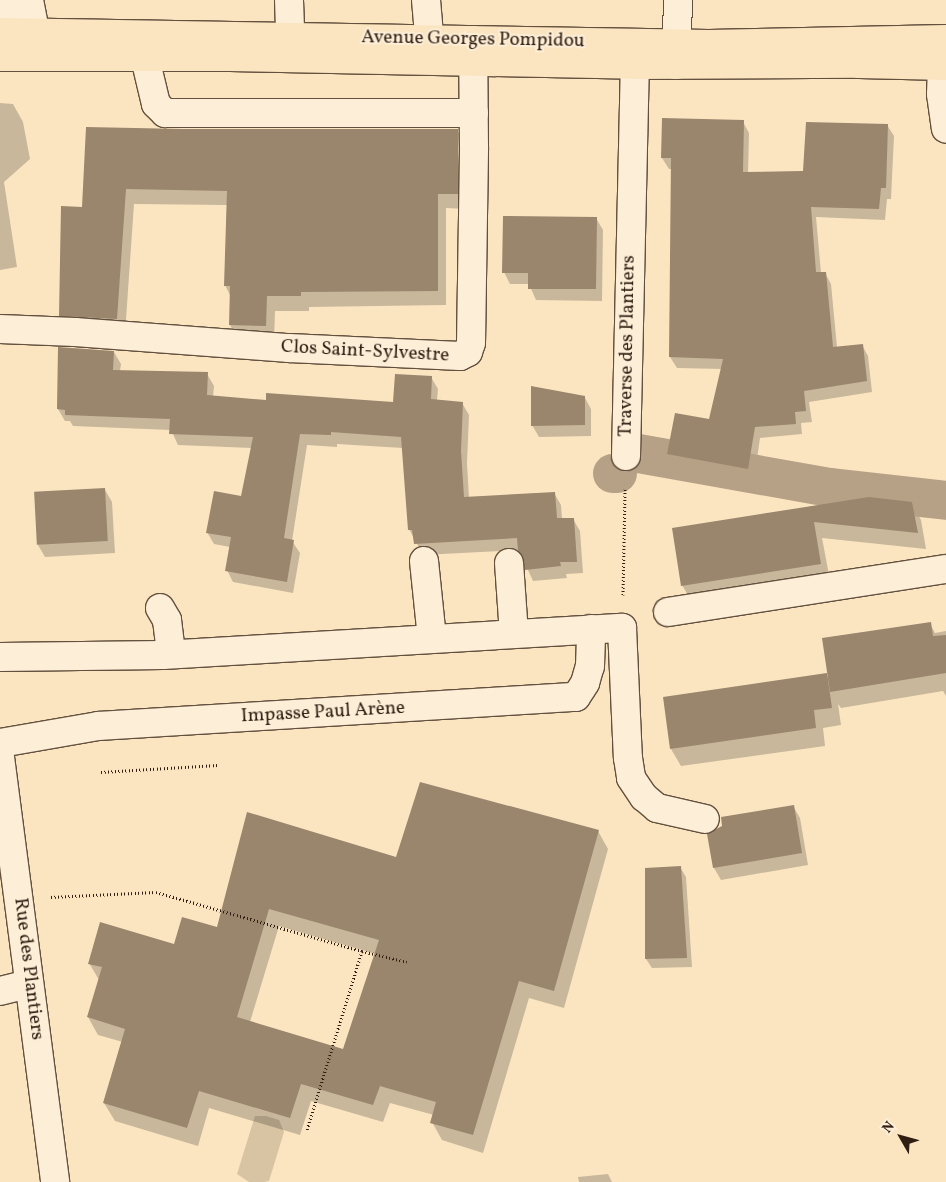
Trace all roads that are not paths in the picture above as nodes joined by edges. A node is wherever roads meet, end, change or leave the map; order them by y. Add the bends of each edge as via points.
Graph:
1 (9, 0) edge
2 (29, 0) edge
3 (289, 0) edge
4 (426, 0) edge
5 (678, 0) edge
6 (17, 32) edge
7 (290, 38) junction
8 (429, 38) junction
9 (946, 39) edge
10 (473, 51) junction
11 (677, 54) junction
12 (0, 57) edge
13 (145, 58) junction
14 (945, 63) edge
15 (635, 65) junction
16 (474, 114) junction
17 (946, 129) edge
18 (0, 328) edge
19 (626, 456) road end
20 (424, 561) dead end
21 (509, 563) dead end
22 (946, 569) edge
23 (160, 608) dead end
24 (668, 612) dead end
25 (591, 629) junction
26 (514, 634) junction
27 (432, 639) junction
28 (167, 655) junction
29 (0, 658) edge
30 (0, 744) edge
31 (0, 756) edge
32 (705, 819) dead end
33 (29, 984) junction
34 (0, 990) edge
35 (55, 1182) edge

1 - 6 street
2 - 6 street
3 - 7 street
4 - 8 street
5 - 11 street
6 - 7 main road, Avenue Georges Pompidou
7 - 8 main road, Avenue Georges Pompidou
8 - 10 main road, Avenue Georges Pompidou
9 - 11 main road, Avenue Georges Pompidou
10 - 11 main road, Avenue Georges Pompidou
10 - 13 main road, Avenue Georges Pompidou
10 - 15 main road, Avenue Georges Pompidou
10 - 16 street, Clos Saint-Sylvestre
11 - 14 main road, Avenue Georges Pompidou via 859,64
11 - 15 main road, Avenue Georges Pompidou
12 - 13 main road, Avenue Georges Pompidou
13 - 16 street via 156,104 165,113
14 - 17 street via 941,94
15 - 19 street, Traverse des Plantiers
16 - 18 street, Clos Saint-Sylvestre via 471,343 468,352 460,356
20 - 27 street
21 - 26 street
22 - 24 street
23 - 28 street via 167,620
25 - 26 street
25 - 30 street, Impasse Paul Arène via 590,666 585,684 576,697 98,726
25 - 32 street via 622,628 628,758 632,778 644,797 657,808
26 - 27 street
27 - 28 street
28 - 29 street
31 - 33 street, Rue des Plantiers
33 - 34 street
33 - 35 street, Rue des Plantiers

